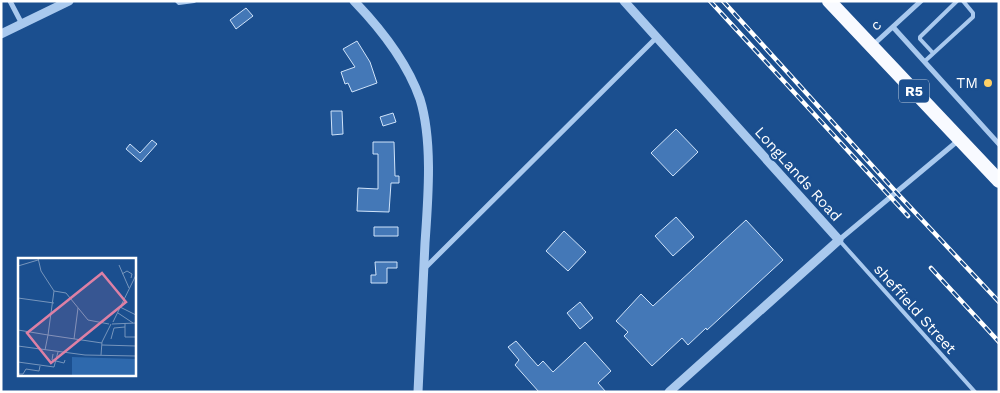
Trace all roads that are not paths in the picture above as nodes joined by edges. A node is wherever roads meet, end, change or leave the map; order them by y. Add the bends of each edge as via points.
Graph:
1 (10, 1) edge
2 (70, 1) edge
3 (177, 1) edge
4 (194, 1) edge
5 (354, 1) edge
6 (624, 1) edge
7 (829, 1) edge
8 (920, 1) edge
9 (957, 1) edge
10 (963, 1) edge
11 (22, 24) junction
12 (893, 27) junction
13 (1, 34) edge
14 (657, 37) junction
15 (871, 47) junction
16 (933, 53) junction
17 (924, 62) junction
18 (960, 139) junction
19 (999, 144) edge
20 (999, 181) edge
21 (838, 240) junction
22 (424, 270) junction
23 (418, 392) edge
24 (669, 392) edge
25 (975, 392) edge

1 - 11 street
2 - 11 street
3 - 4 lane
5 - 22 street via 402,61 420,99 427,150 428,190
6 - 14 street, LongLands Road
7 - 15 highway, R5
8 - 12 street, c
9 - 16 lane via 920,37
10 - 16 lane via 973,13 972,17
11 - 13 street
12 - 15 street, c
12 - 17 street
14 - 21 street, LongLands Road
14 - 22 street
15 - 18 highway, R5
16 - 17 lane
17 - 19 street
18 - 20 highway, R5
18 - 21 street
21 - 24 street, LongLands Road
21 - 25 lane, sheffield Street
22 - 23 street

